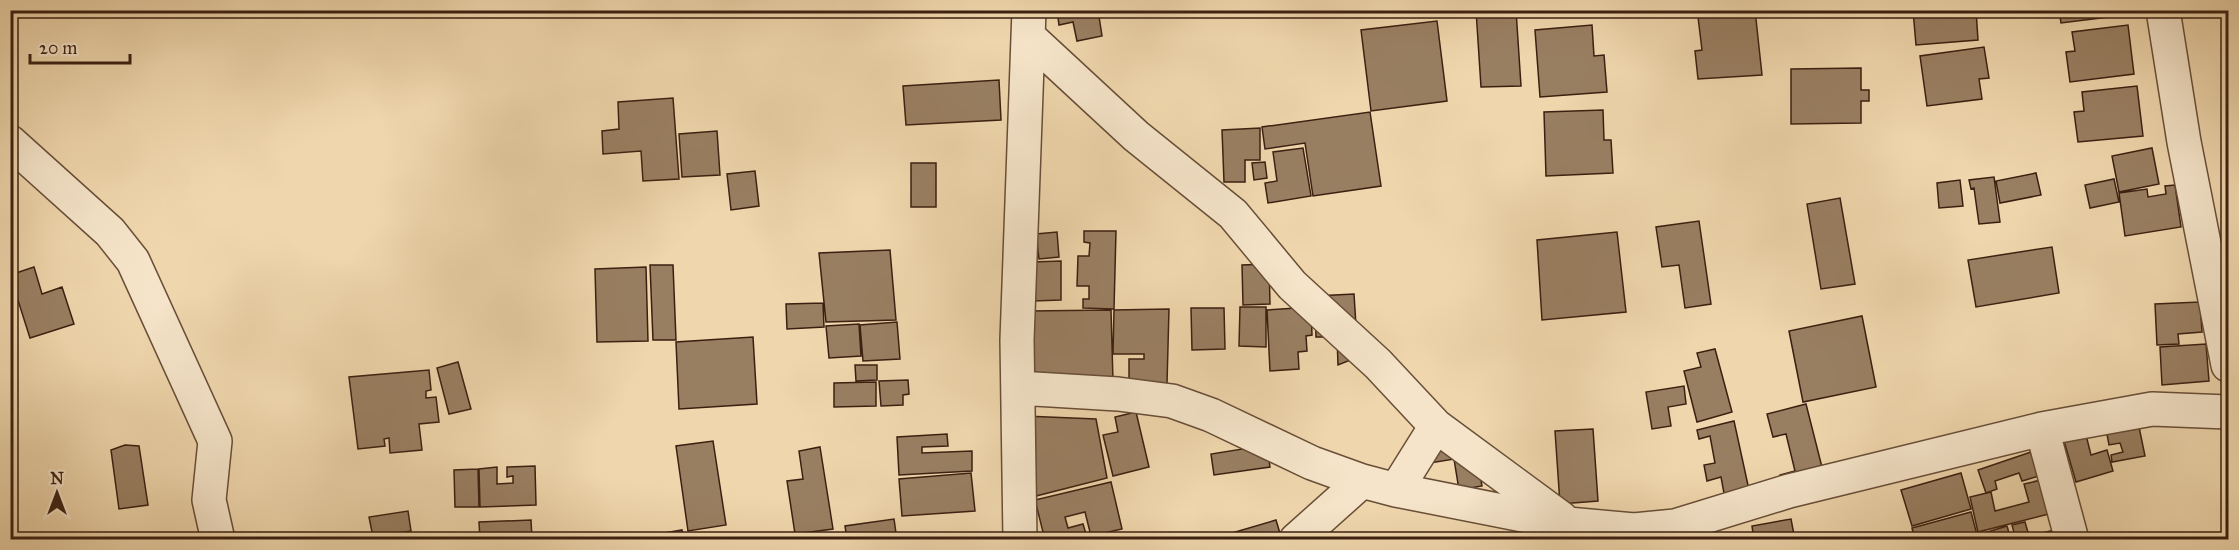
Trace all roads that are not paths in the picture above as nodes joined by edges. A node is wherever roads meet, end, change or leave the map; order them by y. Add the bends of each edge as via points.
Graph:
1 (2163, 10) edge
2 (1029, 23) edge
3 (10, 142) edge
4 (2229, 365) edge
5 (1018, 388) junction
6 (2229, 412) edge
7 (1436, 426) junction
8 (2042, 429) junction
9 (1362, 481) junction
10 (1396, 490) junction
11 (1578, 532) edge
12 (218, 540) edge
13 (1020, 540) edge
14 (1296, 540) edge
15 (2073, 540) edge

1 - 4 street via 2184,142
2 - 5 street
2 - 7 street via 1136,136 1233,214 1292,285 1378,364
3 - 12 street via 110,232 133,261 215,441 209,500
5 - 9 street via 1172,401
5 - 13 street
6 - 8 street via 2152,409
7 - 10 street
7 - 11 street
8 - 11 street via 1789,491 1675,526
8 - 15 street
9 - 10 street
9 - 14 street
10 - 11 street

